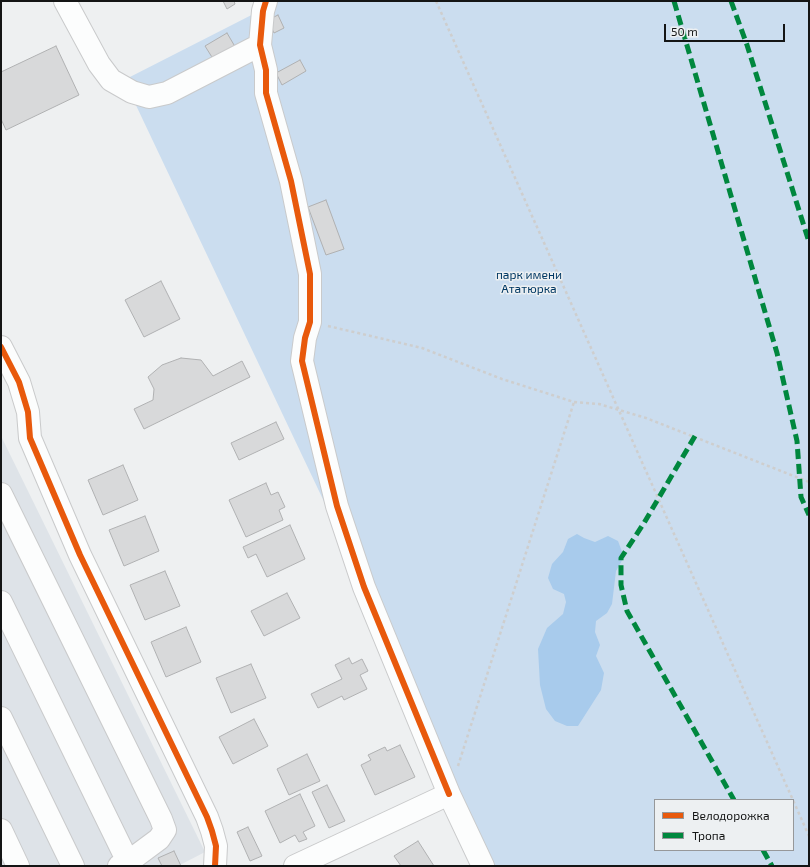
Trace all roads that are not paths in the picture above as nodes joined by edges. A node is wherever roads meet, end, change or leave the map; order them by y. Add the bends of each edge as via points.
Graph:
1 (65, 1) edge
2 (266, 1) edge
3 (260, 46) junction
4 (1, 347) edge
5 (1, 494) edge
6 (1, 602) edge
7 (1, 718) edge
8 (450, 794) junction
9 (1, 830) edge
10 (123, 864) edge
11 (18, 866) edge
12 (73, 866) edge
13 (215, 866) edge
14 (295, 866) edge
15 (483, 866) edge

1 - 3 street via 99,64 111,80 132,92 149,97 167,93
2 - 3 street
3 - 8 street via 266,70 266,92 291,181 310,274 310,322 302,361 337,506 364,587
4 - 13 street via 19,382 28,412 30,438 80,555 207,817 216,846
5 - 10 street via 161,819 164,830 159,839
6 - 10 street
7 - 12 street
8 - 14 street
8 - 15 street
9 - 11 street

